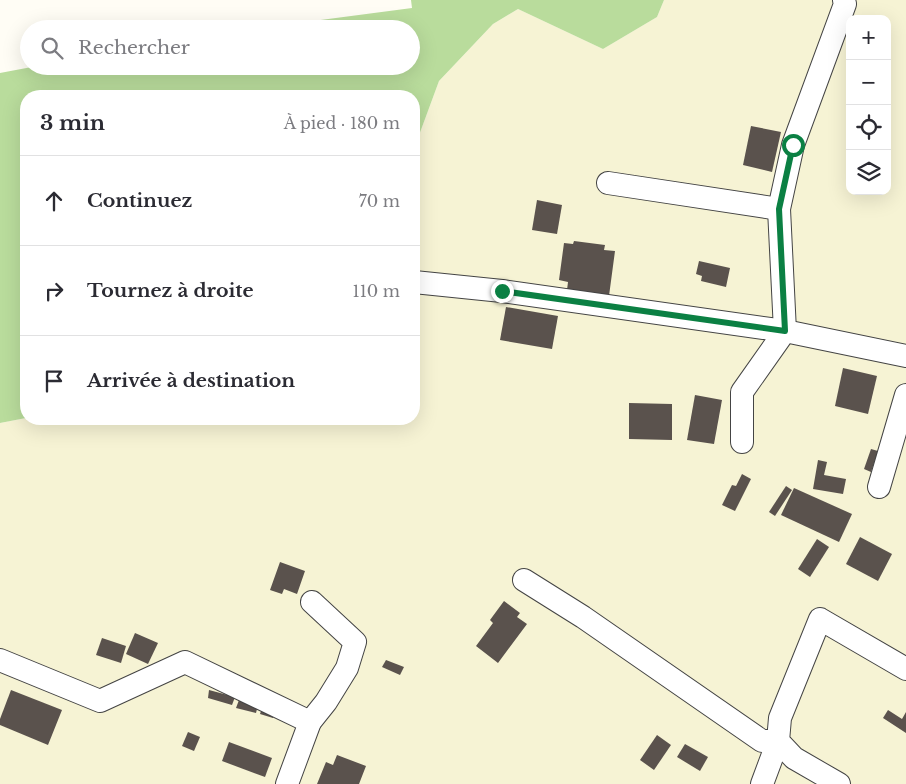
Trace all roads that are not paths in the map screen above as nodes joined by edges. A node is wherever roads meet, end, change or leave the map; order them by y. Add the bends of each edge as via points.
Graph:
1 (844, 0) edge
2 (608, 183) dead end
3 (779, 209) junction
4 (420, 283) edge
5 (785, 331) junction
6 (906, 356) edge
7 (906, 395) edge
8 (742, 442) dead end
9 (879, 487) dead end
10 (524, 580) dead end
11 (312, 602) dead end
12 (0, 660) edge
13 (906, 669) edge
14 (310, 722) junction
15 (778, 741) junction
16 (287, 784) edge
17 (762, 784) edge
18 (839, 784) edge

1 - 3 street via 793,145
2 - 3 street
3 - 5 street
4 - 5 street
5 - 6 street
5 - 8 street via 742,392
7 - 9 street
10 - 15 street via 762,741
11 - 14 street via 355,642 347,668
12 - 14 street via 100,701 185,662
13 - 15 street via 820,619 780,718
14 - 16 street
15 - 17 street
15 - 18 street via 794,758

